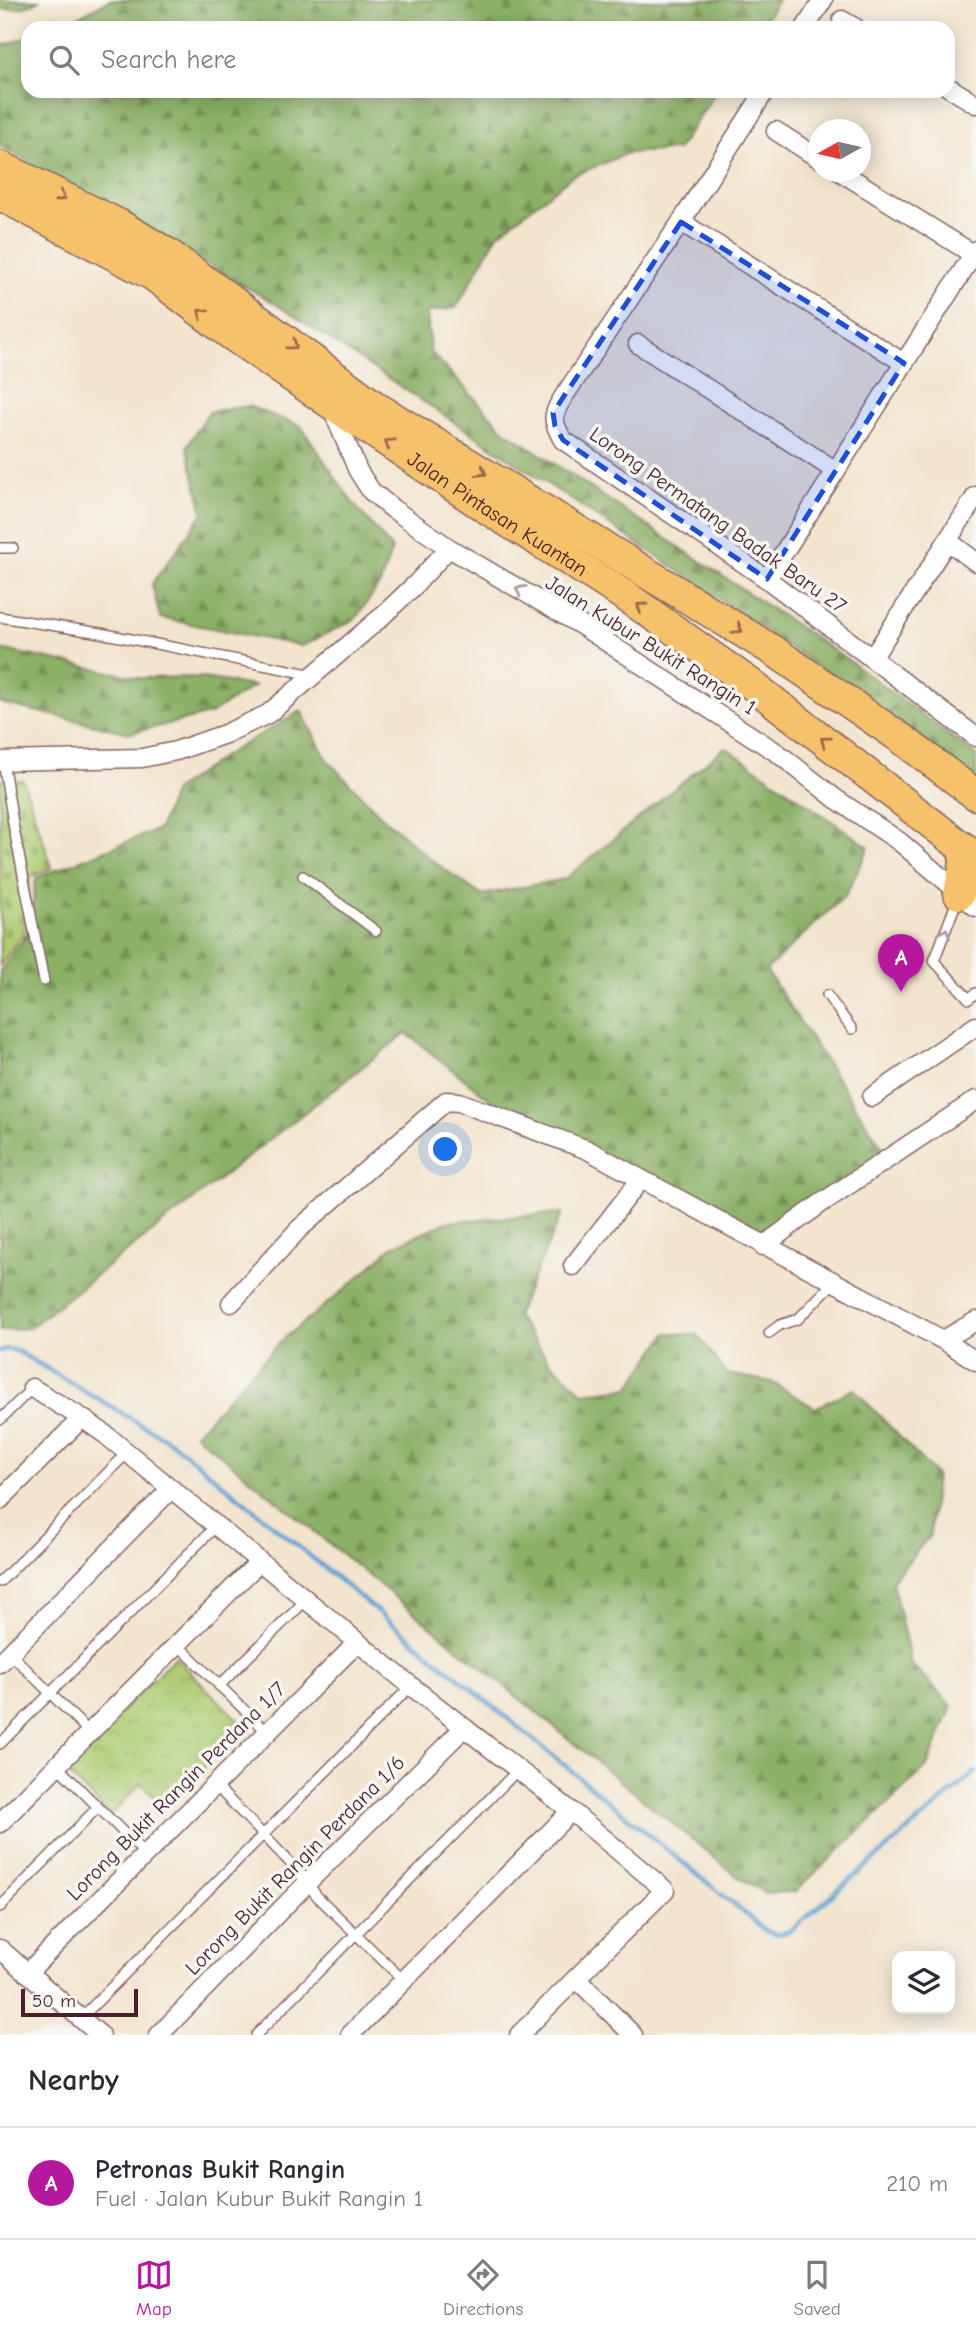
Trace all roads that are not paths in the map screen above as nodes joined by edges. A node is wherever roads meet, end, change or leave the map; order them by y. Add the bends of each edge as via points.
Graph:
1 (823, 0) edge
2 (810, 21) edge
3 (955, 91) edge
4 (761, 98) edge
5 (976, 104) edge
6 (776, 131) dead end
7 (808, 152) edge
8 (0, 166) edge
9 (858, 182) edge
10 (0, 195) edge
11 (681, 222) junction
12 (974, 252) edge
13 (638, 344) dead end
14 (904, 363) junction
15 (330, 403) junction
16 (836, 471) junction
17 (976, 496) edge
18 (948, 541) junction
19 (0, 548) edge
20 (13, 548) dead end
21 (449, 548) junction
22 (976, 562) edge
23 (767, 579) junction
24 (0, 617) edge
25 (873, 657) junction
26 (315, 675) junction
27 (976, 737) edge
28 (1, 761) edge
29 (976, 795) edge
30 (972, 846) edge
31 (303, 876) dead end
32 (968, 901) edge
33 (376, 931) dead end
34 (44, 981) dead end
35 (976, 993) edge
36 (827, 995) dead end
37 (976, 1026) edge
38 (852, 1029) dead end
39 (872, 1097) dead end
40 (976, 1100) edge
41 (641, 1179) junction
42 (763, 1246) junction
43 (573, 1266) dead end
44 (834, 1282) junction
45 (231, 1303) dead end
46 (976, 1321) edge
47 (769, 1333) dead end
48 (943, 1340) junction
49 (976, 1361) edge
50 (32, 1388) joint
51 (82, 1418) junction
52 (0, 1420) edge
53 (127, 1453) junction
54 (171, 1489) junction
55 (0, 1500) edge
56 (216, 1526) junction
57 (259, 1562) junction
58 (0, 1582) edge
59 (306, 1600) junction
60 (358, 1642) junction
61 (177, 1644) junction
62 (3, 1659) edge
63 (219, 1686) junction
64 (411, 1686) junction
65 (50, 1693) junction
66 (464, 1728) junction
67 (267, 1732) junction
68 (90, 1733) junction
69 (0, 1744) edge
70 (57, 1766) junction
71 (517, 1771) junction
72 (215, 1785) junction
73 (98, 1807) junction
74 (571, 1811) junction
75 (0, 1823) edge
76 (263, 1833) junction
77 (145, 1854) junction
78 (307, 1883) junction
79 (0, 1907) edge
80 (356, 1934) junction
81 (0, 1950) edge
82 (27, 1973) junction
83 (576, 1979) junction
84 (404, 1981) junction
85 (81, 2018) junction
86 (100, 2035) edge
87 (159, 2035) edge
88 (256, 2035) edge
89 (350, 2035) edge
90 (519, 2035) edge
91 (633, 2035) edge

1 - 2 street
3 - 5 street
4 - 11 street, Lorong Permatang Badak Baru 27
6 - 7 street
8 -> 29 highway, Jalan Pintasan Kuantan via 120,225 170,256 376,407 777,653
9 - 12 street
15 -> 10 highway, Jalan Pintasan Kuantan via 154,276
11 - 14 street
11 - 23 street, Lorong Permatang Badak Baru 27 via 553,413 555,426 562,440
12 - 14 street
13 - 16 street
14 - 16 street
15 - 21 street, Jalan Kubur Bukit Rangin 1 via 371,491
30 -> 15 highway, Jalan Pintasan Kuantan via 630,599
16 - 23 street
17 - 18 street
18 - 22 street
18 - 25 street
19 - 20 lane
21 - 26 street
32 -> 21 street, Jalan Kubur Bukit Rangin 1 via 900,842 779,754 579,624
23 - 25 street, Lorong Permatang Badak Baru 27
24 - 26 lane
25 - 27 street, Lorong Permatang Badak Baru 27
26 - 28 street via 268,714 176,751 142,758
28 - 34 lane
30 - 32 highway via 964,863
31 - 33 lane
35 -> 32 lane via 968,999 934,961
36 - 38 lane
37 - 39 street
40 - 42 street
41 - 42 street
41 - 43 street
41 - 45 street via 588,1150 446,1101 299,1229
42 - 44 street
44 - 47 lane via 798,1319
44 - 48 street
46 - 48 street
48 - 49 street
50 - 51 street
50 - 52 lane
51 - 53 street
51 - 55 street
53 - 54 street
53 - 58 lane
54 - 56 street
54 - 62 street
56 - 57 street
56 - 65 lane
57 - 59 street
57 - 61 street
59 - 60 street
59 - 63 lane
60 - 64 street
60 - 67 street, Lorong Bukit Rangin Perdana 1/7
61 - 63 lane
61 - 68 street
62 - 65 lane
63 - 67 lane
64 - 66 street
64 - 76 lane
65 - 68 lane
65 - 69 lane
66 - 71 street
66 - 78 street, Lorong Bukit Rangin Perdana 1/6
67 - 72 street, Lorong Bukit Rangin Perdana 1/7
68 - 70 street
70 - 73 lane
70 - 75 street
71 - 74 street
71 - 80 lane
72 - 76 lane
72 - 77 street, Lorong Bukit Rangin Perdana 1/7
73 - 77 lane
73 - 79 lane
74 - 83 street via 665,1889
74 - 84 street
76 - 78 lane
76 - 85 lane
77 - 82 street, Lorong Bukit Rangin Perdana 1/7
78 - 80 lane
78 - 87 street, Lorong Bukit Rangin Perdana 1/6
80 - 84 lane
80 - 88 lane
81 - 82 street
82 - 85 street
83 - 90 street
83 - 91 street
84 - 89 street
85 - 86 street

